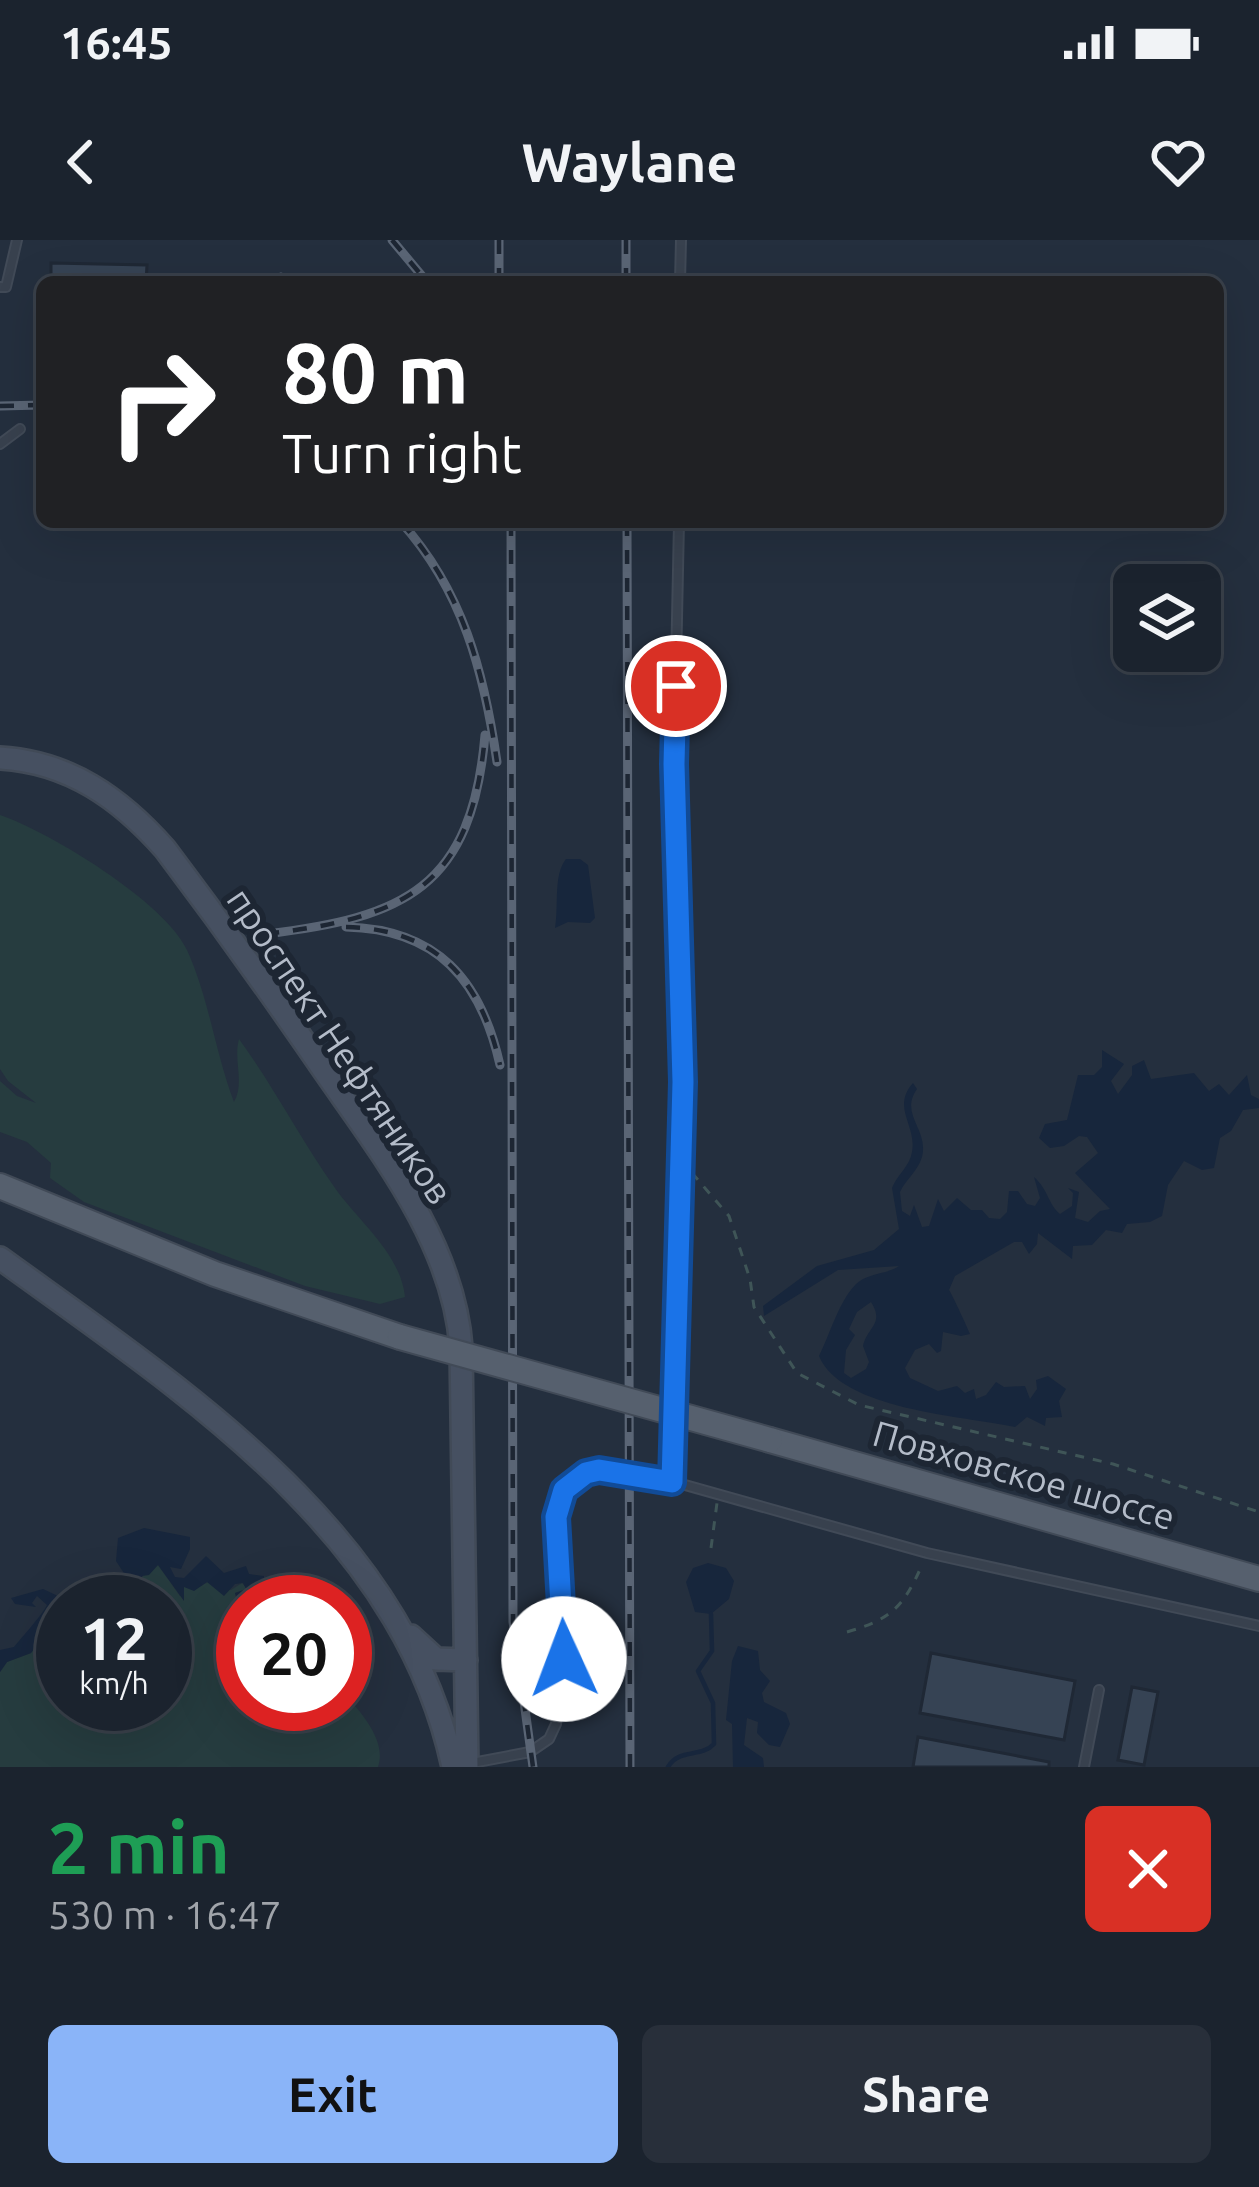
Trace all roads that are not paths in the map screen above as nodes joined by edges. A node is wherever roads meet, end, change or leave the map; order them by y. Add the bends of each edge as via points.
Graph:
1 (17, 240) edge
2 (681, 240) edge
3 (680, 276) edge
4 (0, 287) edge
5 (20, 429) dead end
6 (0, 445) edge
7 (679, 528) edge
8 (0, 758) edge
9 (0, 1186) edge
10 (0, 1258) edge
11 (672, 1482) junction
12 (1259, 1579) edge
13 (381, 1599) junction
14 (1259, 1626) edge
15 (466, 1660) junction
16 (1100, 1690) dead end
17 (462, 1766) edge
18 (1084, 1767) edge

1 - 4 lane
2 - 3 lane
5 - 6 lane
7 - 11 lane via 674,764 683,1082
8 - 15 main road, проспект Нефтяников via 75,775 143,824 385,1159 436,1253 460,1328
9 - 12 main road, Повховское шоссе, bridge via 215,1274 400,1336
10 - 13 main road via 251,1450 321,1519
11 - 14 lane via 928,1553
11 - 17 lane via 599,1470 564,1490 556,1517 564,1659 556,1724 530,1752
13 - 15 main road via 430,1656
13 - 17 main road
15 - 17 main road, проспект Нефтяников
16 - 18 lane

